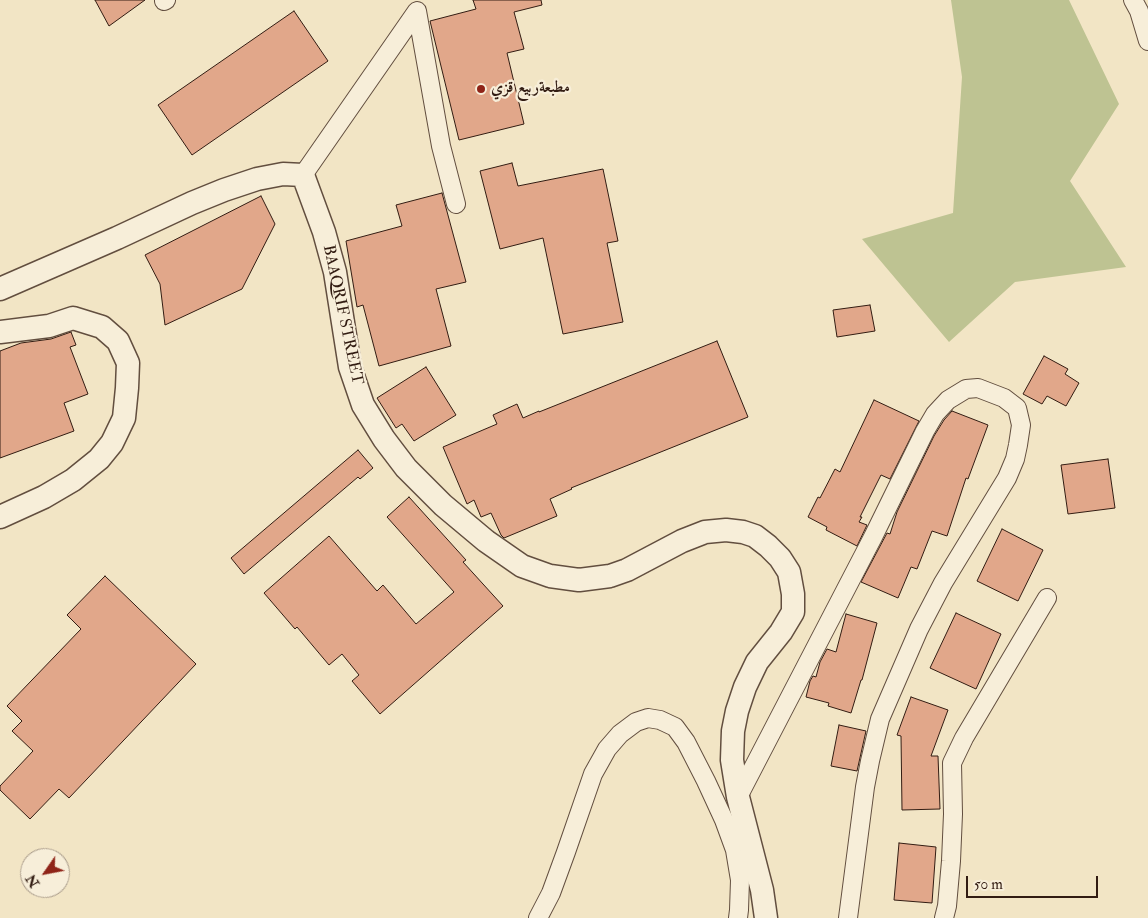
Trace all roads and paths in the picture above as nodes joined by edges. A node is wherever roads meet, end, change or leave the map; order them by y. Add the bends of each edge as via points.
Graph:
1 (1133, 0) edge
2 (416, 6) edge
3 (1148, 41) edge
4 (303, 175) junction
5 (456, 204) dead end
6 (0, 289) edge
7 (0, 332) edge
8 (0, 517) edge
9 (1047, 598) dead end
10 (738, 797) junction
11 (538, 918) edge
12 (738, 918) edge
13 (766, 918) edge
14 (848, 918) edge
15 (944, 918) edge

1 - 3 street
2 - 4 street
2 - 5 street via 441,146
4 - 6 street via 283,174 224,190
4 - 10 street, BAAQRIF STREET via 335,272 350,367 363,406 406,468 486,541 522,566 550,576 580,580 627,570 705,532 744,532 755,536 780,558 788,572 793,594 792,612 757,662 737,711 732,760
7 - 8 street via 48,326 73,318 102,327 118,341 128,363 124,418 112,443 99,459 44,497
9 - 15 street via 952,763 951,861
10 - 13 street, BAAQRIF STREET
10 - 14 street via 935,414 948,400 966,389 978,388 1004,398 1017,408 1020,425 1015,459 919,629 880,719 865,788
11 - 12 street via 551,893 593,774 607,748 636,722 648,718 675,727 686,742 724,820 735,850 740,880

